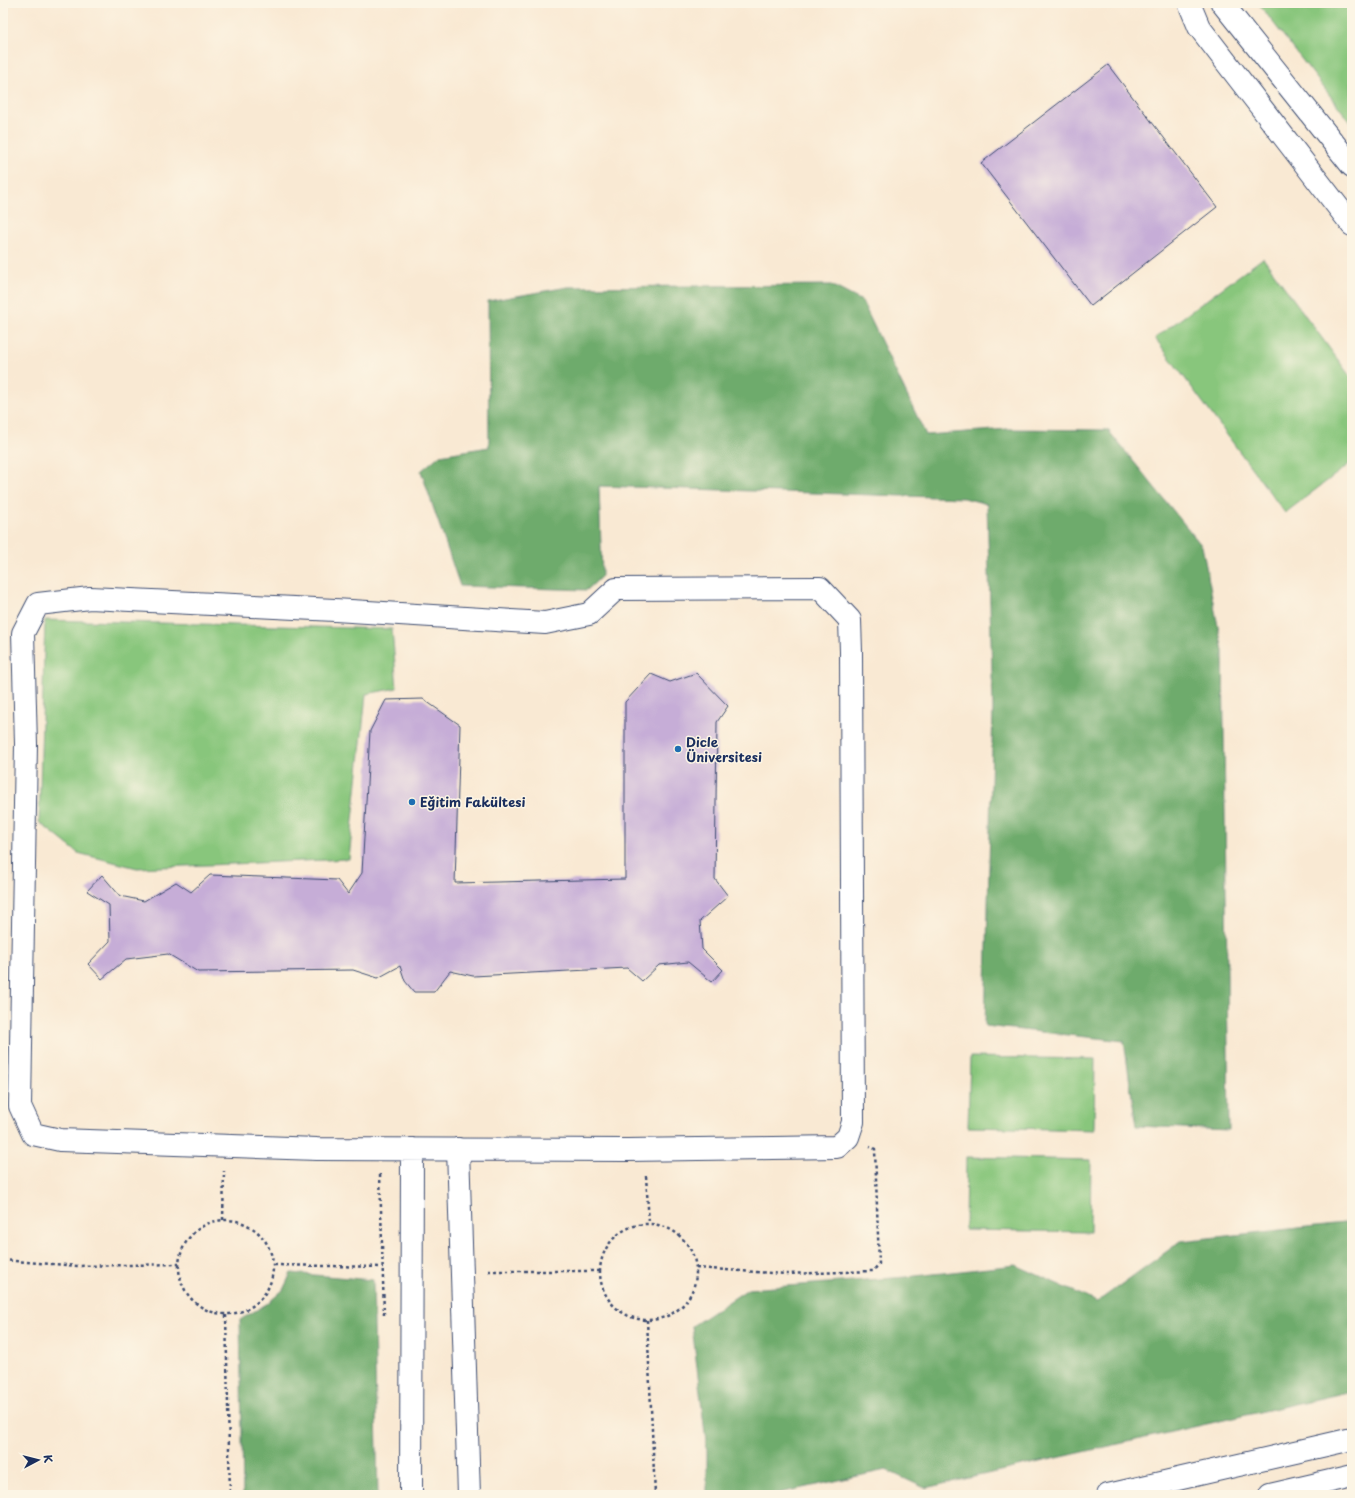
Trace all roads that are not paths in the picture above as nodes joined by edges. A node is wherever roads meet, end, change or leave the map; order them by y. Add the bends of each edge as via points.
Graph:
1 (1189, 3) edge
2 (1222, 3) edge
3 (1352, 166) edge
4 (1352, 225) edge
5 (412, 1149) junction
6 (458, 1149) junction
7 (1352, 1439) edge
8 (1352, 1476) edge
9 (411, 1495) edge
10 (469, 1495) edge
11 (1108, 1495) edge
12 (1270, 1495) edge

1 - 4 street via 1199,27
2 - 3 street
5 - 6 street
5 - 6 street via 317,1149 60,1140 33,1134 20,1106 26,744 22,633 38,604 90,598 546,623 589,614 616,589 820,588 850,620 853,1122 848,1136 837,1147
5 - 9 street
6 - 10 street
7 - 11 street
8 - 12 street

